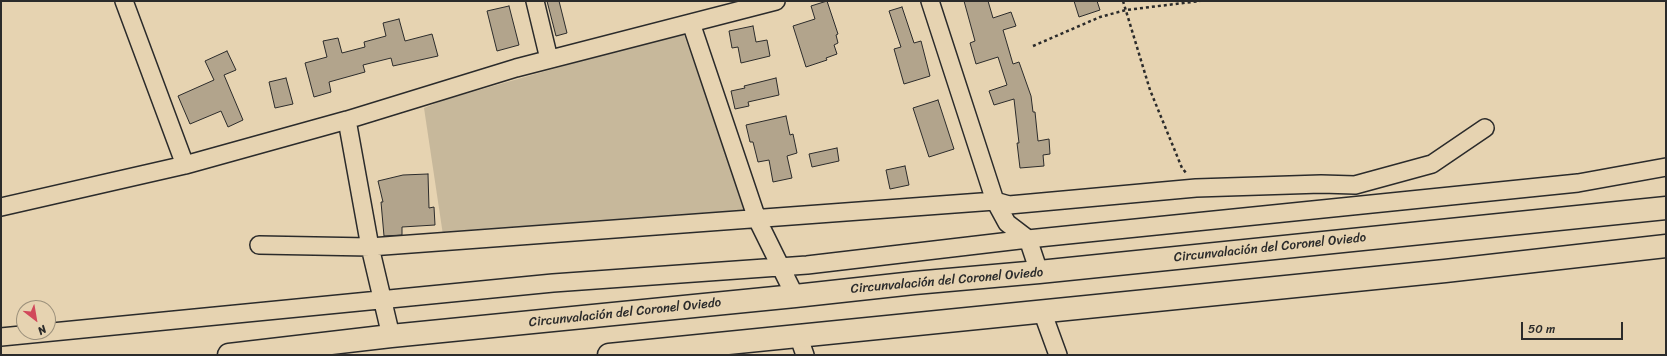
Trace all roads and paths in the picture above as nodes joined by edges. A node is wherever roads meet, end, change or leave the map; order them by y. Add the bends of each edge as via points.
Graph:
1 (124, 1) edge
2 (535, 1) edge
3 (776, 1) edge
4 (930, 1) edge
5 (1123, 1) edge
6 (1200, 1) edge
7 (1126, 10) junction
8 (691, 23) junction
9 (1033, 46) dead end
10 (549, 59) junction
11 (347, 120) junction
12 (1485, 128) dead end
13 (185, 165) junction
14 (1666, 167) edge
15 (1196, 188) junction
16 (996, 201) junction
17 (1, 207) edge
18 (1666, 208) edge
19 (757, 219) junction
20 (1028, 239) junction
21 (259, 245) dead end
22 (1666, 246) edge
23 (370, 247) junction
24 (780, 266) junction
25 (1039, 272) junction
26 (795, 296) junction
27 (383, 300) junction
28 (1042, 311) junction
29 (391, 336) junction
30 (1, 337) edge
31 (801, 345) edge
32 (229, 355) edge
33 (609, 355) edge
34 (1058, 355) edge

1 - 13 street
2 - 10 street
3 - 8 street
4 - 16 street
5 - 7 path
6 - 7 path
7 - 9 path via 1100,17
7 - 15 path via 1150,90 1182,168
8 - 10 street
8 - 19 street
10 - 11 street
11 - 13 street
11 - 23 street
12 - 15 street via 1432,164 1355,185
13 - 17 street
14 - 20 street via 1578,183
15 - 16 street via 1008,205
16 - 19 street
16 - 20 street via 1007,223
18 - 25 highway, Circunvalación del Coronel Oviedo
19 - 23 street
19 - 24 street
20 - 24 street
20 - 25 street
21 - 23 street
22 - 28 highway
23 - 27 street
24 - 26 street
24 - 27 street via 552,283
25 - 26 highway, Circunvalación del Coronel Oviedo
26 - 29 highway, Circunvalación del Coronel Oviedo
27 - 29 street
27 - 30 street
28 - 31 highway
28 - 34 street
29 - 32 highway, Circunvalación del Coronel Oviedo
31 - 33 highway

